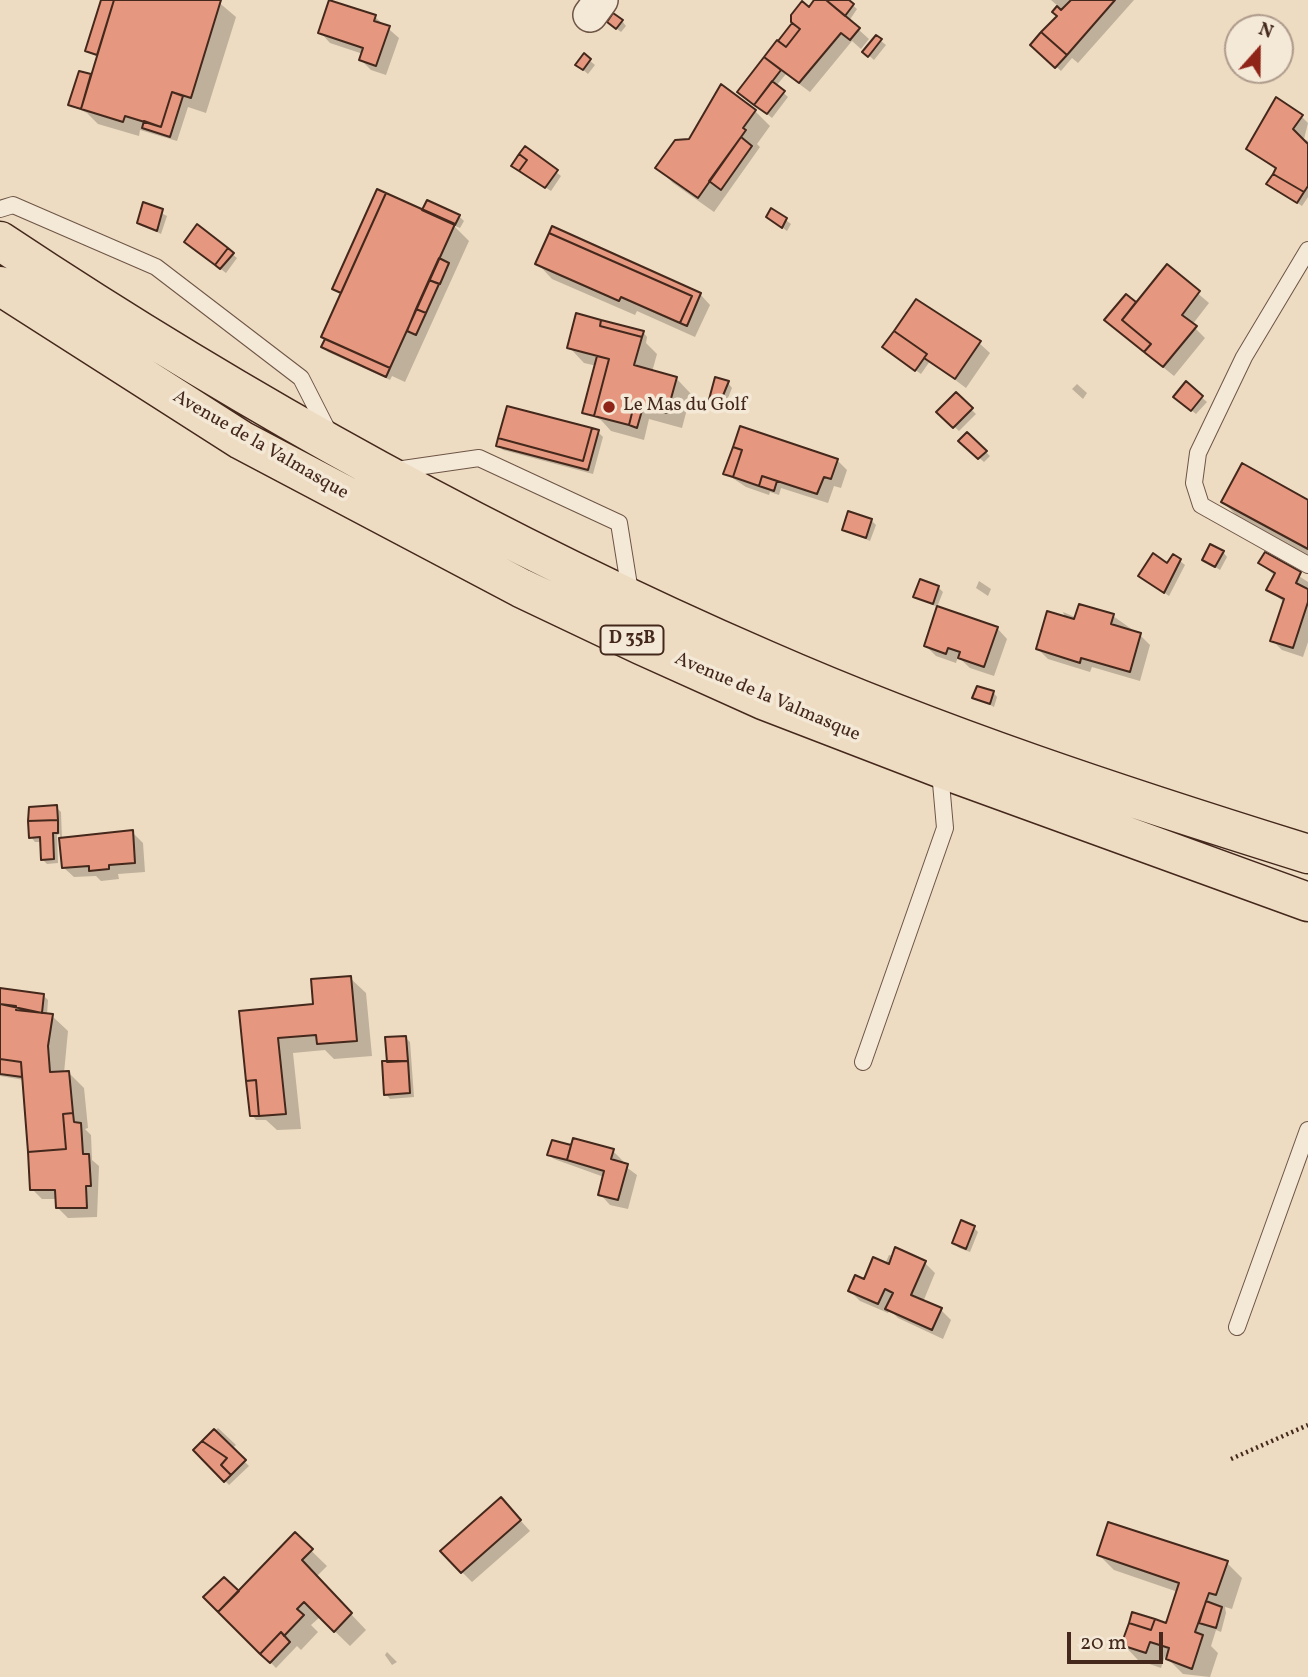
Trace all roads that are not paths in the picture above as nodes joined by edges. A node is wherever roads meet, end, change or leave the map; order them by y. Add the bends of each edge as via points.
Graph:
1 (0, 209) edge
2 (0, 241) edge
3 (1308, 250) edge
4 (0, 286) edge
5 (334, 444) junction
6 (384, 472) junction
7 (1308, 565) edge
8 (631, 600) junction
9 (944, 770) junction
10 (1308, 854) edge
11 (1308, 902) edge
12 (863, 1062) dead end
13 (1308, 1130) edge
14 (1237, 1326) dead end

1 - 5 lane via 13,205 156,267 301,378
2 - 5 main road, Avenue de la Valmasque / D 35B via 77,292
3 - 7 lane via 1244,357 1198,453 1194,483 1201,505
4 - 9 main road, Avenue de la Valmasque / D 35B via 241,440 521,587 763,699
5 - 6 main road, Avenue de la Valmasque / D 35B
6 - 8 main road, Avenue de la Valmasque / D 35B
6 - 8 lane via 479,458 619,523
8 - 10 main road, Avenue de la Valmasque / D 35B via 770,662 1009,756
9 - 11 main road, Avenue de la Valmasque / D 35B
9 - 12 lane via 946,828
13 - 14 lane

